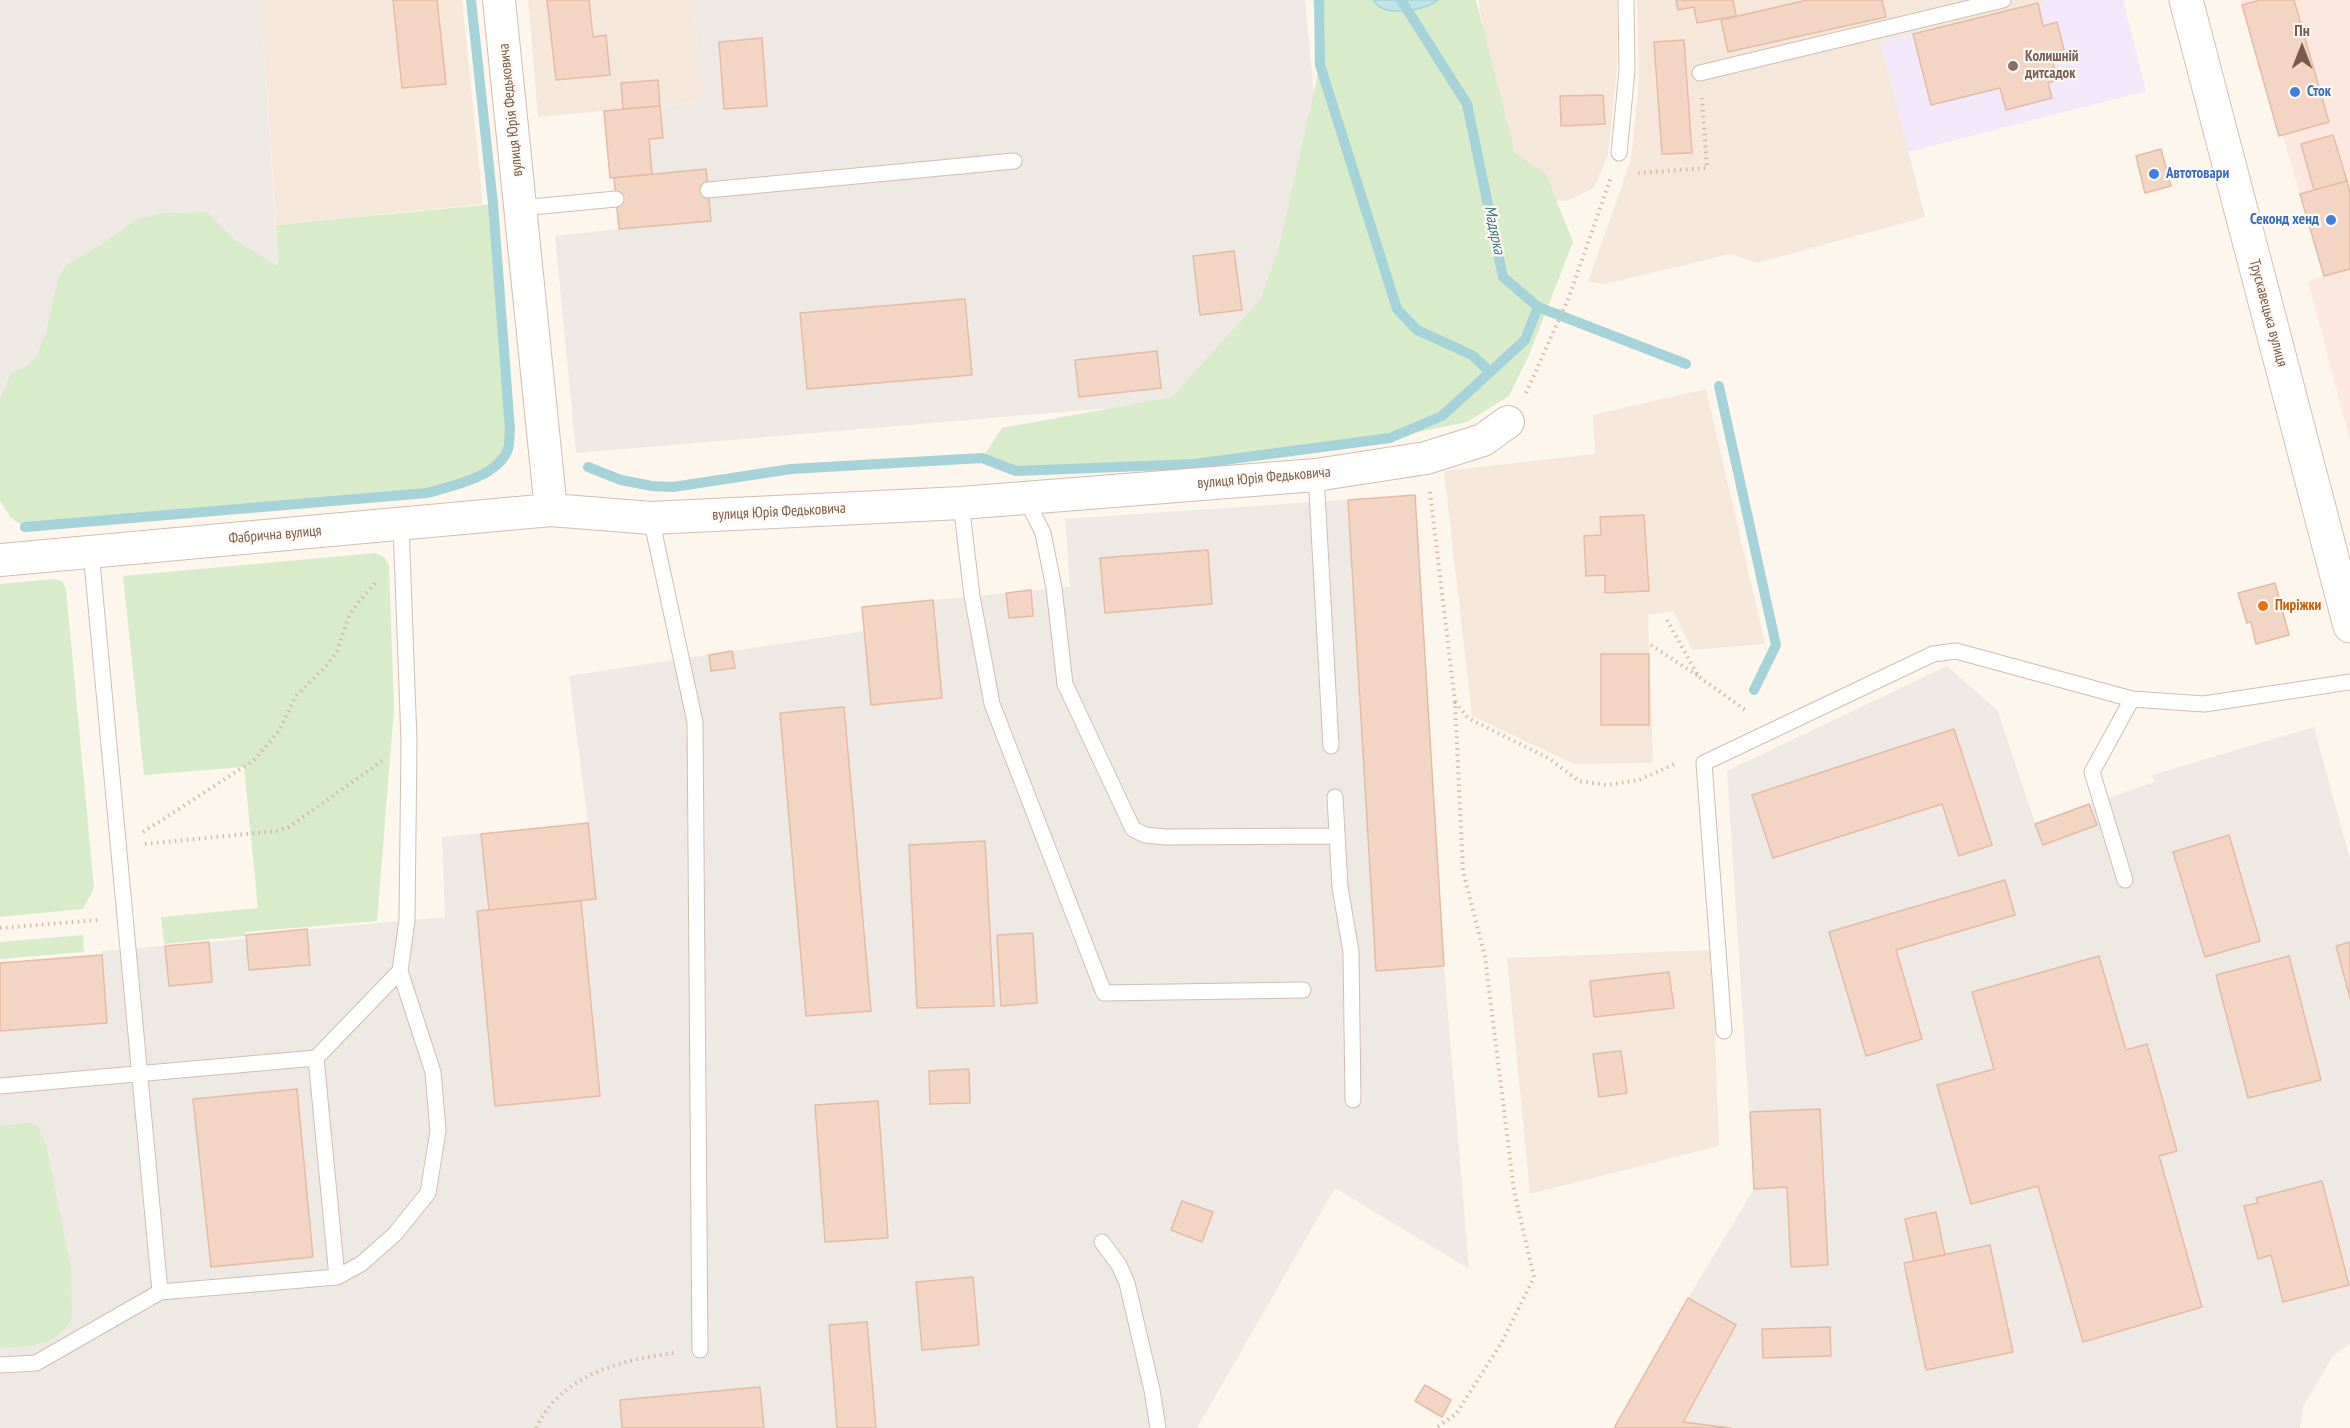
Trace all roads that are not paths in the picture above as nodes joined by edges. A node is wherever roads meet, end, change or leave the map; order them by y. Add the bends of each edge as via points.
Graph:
1 (499, 0) edge
2 (1626, 0) edge
3 (2003, 0) edge
4 (2186, 0) edge
5 (1700, 73) road end
6 (1618, 153) road end
7 (1014, 161) dead end
8 (708, 190) dead end
9 (616, 199) dead end
10 (521, 208) junction
11 (1508, 422) road end
12 (1316, 475) junction
13 (1025, 497) junction
14 (962, 503) junction
15 (551, 510) junction
16 (651, 518) junction
17 (401, 524) junction
18 (91, 552) junction
19 (0, 558) edge
20 (2350, 626) edge
21 (2350, 682) edge
22 (2132, 699) junction
23 (1331, 746) dead end
24 (1335, 797) dead end
25 (1337, 836) junction
26 (2125, 880) dead end
27 (400, 971) junction
28 (1303, 990) dead end
29 (1724, 1031) dead end
30 (316, 1058) junction
31 (140, 1074) junction
32 (0, 1086) edge
33 (1353, 1100) dead end
34 (1102, 1242) dead end
35 (338, 1277) junction
36 (160, 1292) junction
37 (700, 1350) road end
38 (0, 1365) edge
39 (1158, 1428) edge

1 - 10 street, вулиця Юрія Федьковича
2 - 6 lane via 1627,71
3 - 5 lane
4 - 20 main road, Трускавецька вулиця
7 - 8 lane
9 - 10 lane
10 - 15 street, вулиця Юрія Федьковича
11 - 12 street, вулиця Юрія Федьковича via 1483,440 1426,458
12 - 13 street, вулиця Юрія Федьковича
12 - 23 lane
13 - 14 street, вулиця Юрія Федьковича
13 - 25 lane via 1043,533 1065,684 1133,829 1165,837
14 - 16 street, вулиця Юрія Федьковича
14 - 28 lane via 972,596 992,704 1104,993
15 - 16 street, вулиця Юрія Федьковича
15 - 17 street, Фабрична вулиця
16 - 37 lane via 695,722
17 - 18 street, Фабрична вулиця
17 - 27 lane via 409,741 407,920
18 - 19 street, Фабрична вулиця
18 - 31 lane
21 - 22 lane via 2204,704
22 - 26 lane via 2092,772
22 - 29 lane via 1956,651 1933,654 1704,763
24 - 25 lane
25 - 33 lane via 1340,887 1351,952
27 - 30 lane
27 - 35 lane via 433,1072 438,1131 428,1193 395,1234 361,1264
30 - 31 lane
30 - 35 lane
31 - 32 lane
31 - 36 lane
34 - 39 lane via 1127,1283
35 - 36 lane
36 - 38 lane via 36,1363

